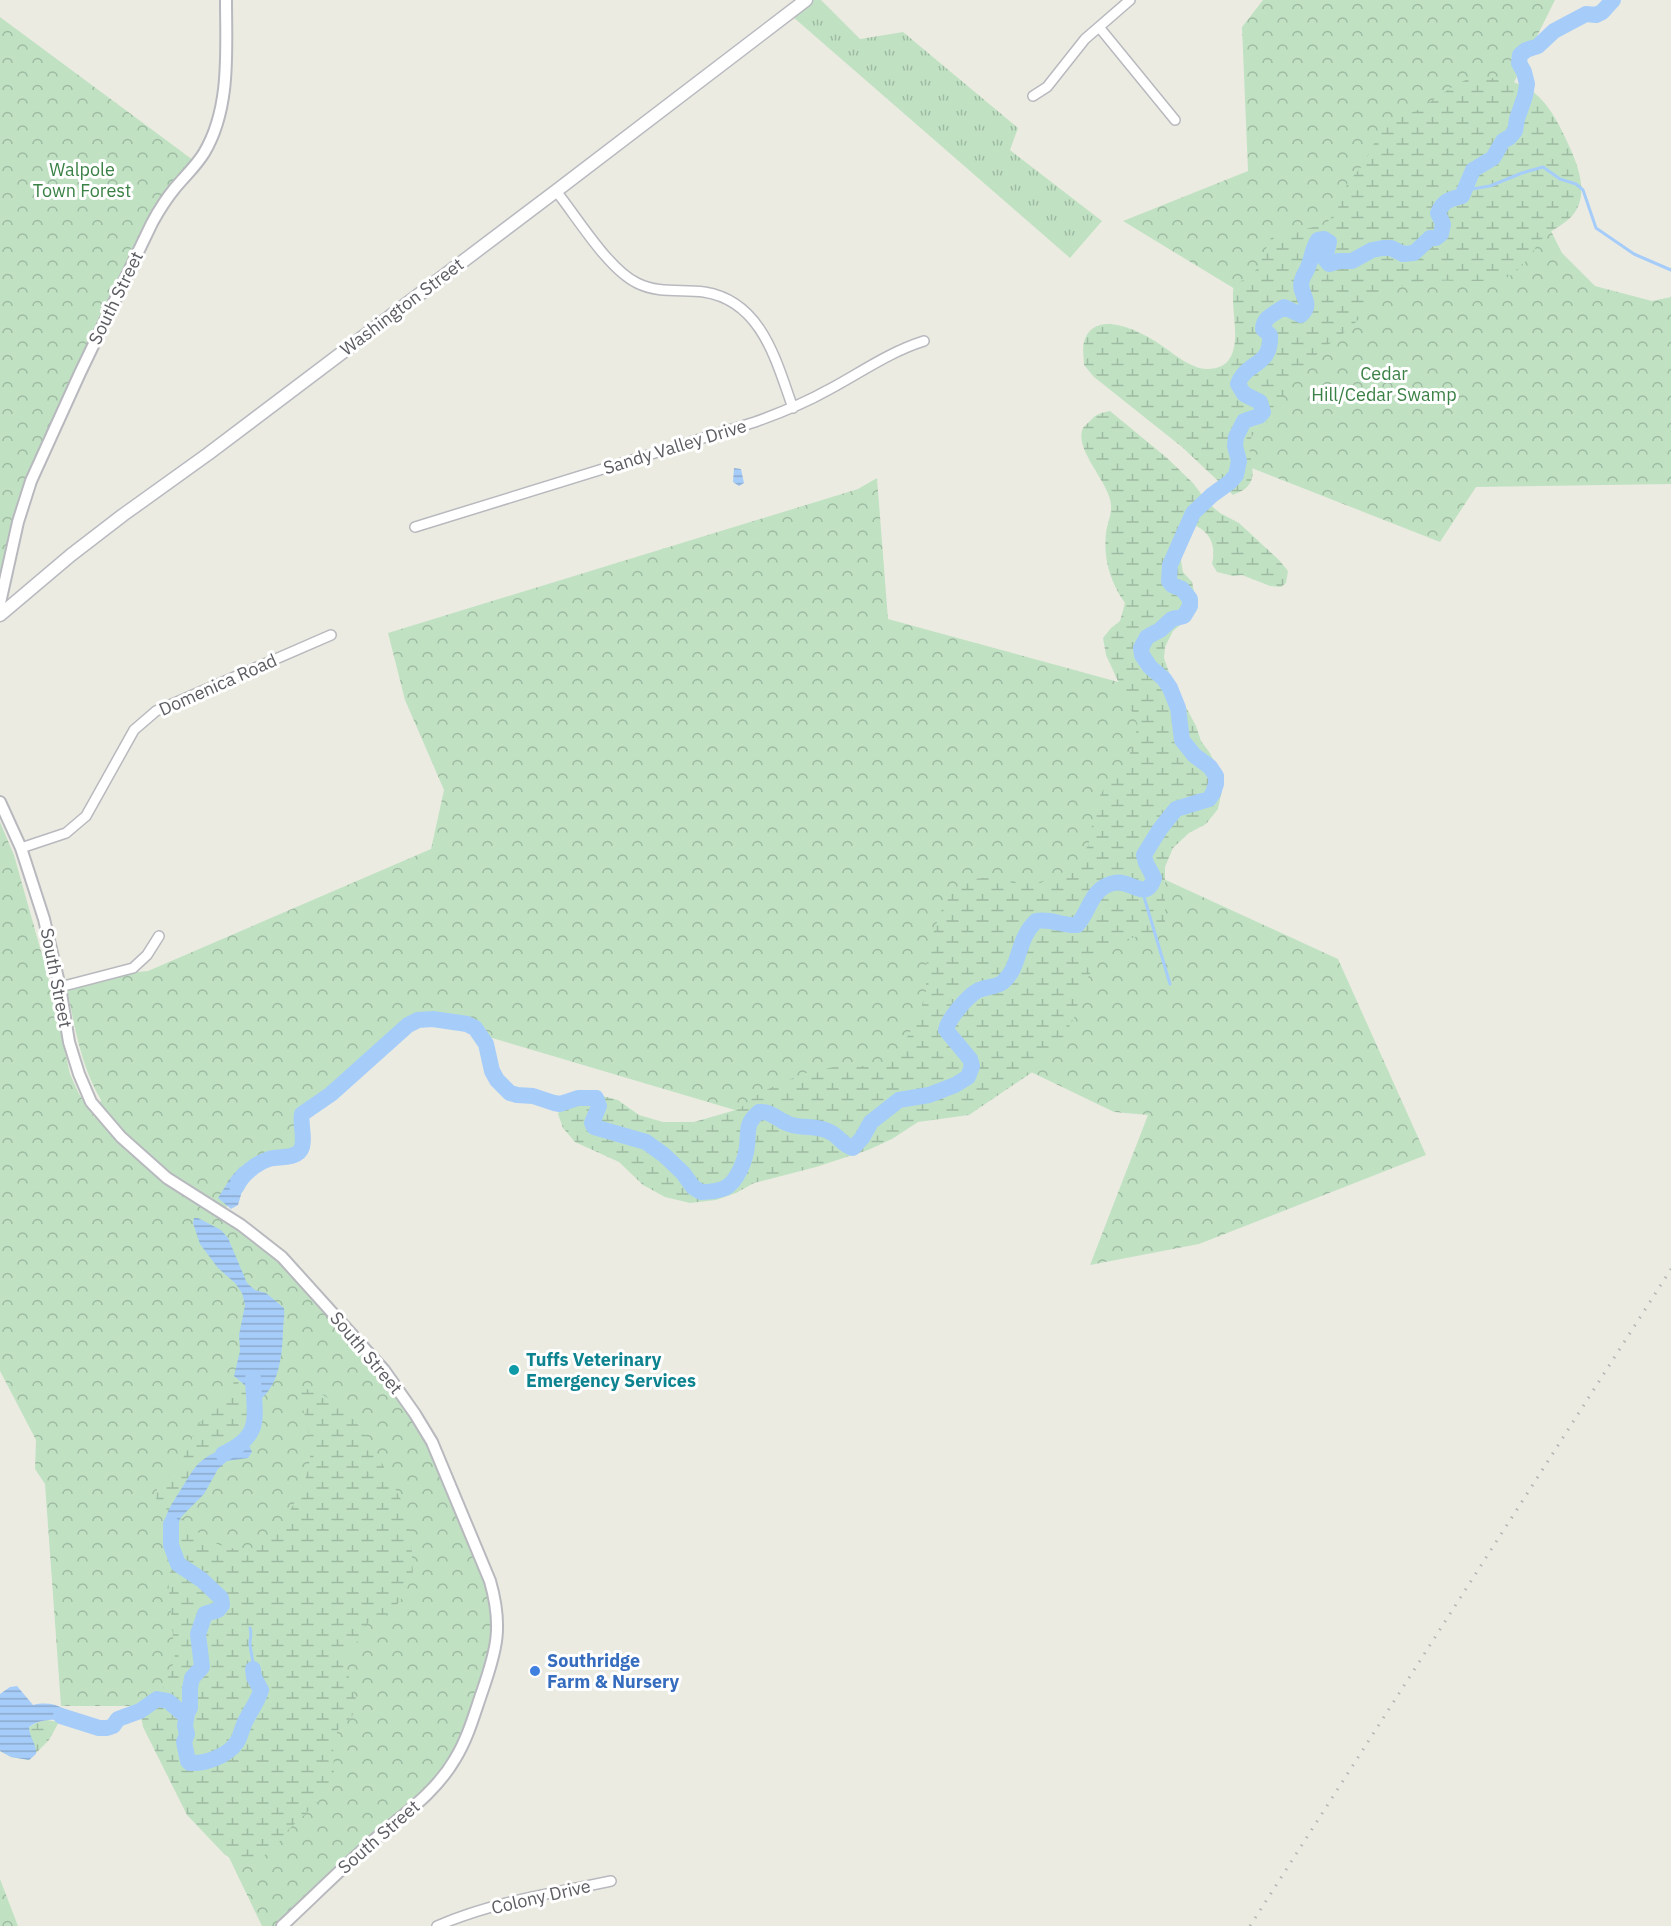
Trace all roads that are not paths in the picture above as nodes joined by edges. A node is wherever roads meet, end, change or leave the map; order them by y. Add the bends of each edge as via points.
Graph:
1 (226, 0) edge
2 (806, 0) edge
3 (1130, 0) edge
4 (1099, 27) junction
5 (1033, 96) dead end
6 (1175, 120) dead end
7 (556, 191) junction
8 (924, 341) dead end
9 (793, 408) junction
10 (415, 527) dead end
11 (0, 603) edge
12 (0, 615) edge
13 (331, 635) dead end
14 (0, 802) edge
15 (21, 848) junction
16 (159, 936) dead end
17 (60, 987) junction
18 (611, 1881) dead end
19 (282, 1926) edge
20 (437, 1926) edge

1 - 11 street, South Street via 224,86 212,138 152,223 44,451 24,501
2 - 7 main road, Washington Street
3 - 4 street
4 - 5 street via 1074,51 1047,87
4 - 6 street
7 - 9 street via 624,275 653,289 702,292 729,299 746,312 768,344
7 - 12 main road, Washington Street via 123,515
8 - 9 street, Sandy Valley Drive via 890,354
9 - 10 street, Sandy Valley Drive
13 - 15 street, Domenica Road via 156,711 134,730 86,816 66,833
14 - 15 street, South Street
15 - 17 street, South Street
16 - 17 street via 133,968
17 - 19 street, South Street via 79,1074 91,1102 107,1123 167,1178 241,1225 282,1257 395,1384 432,1442 495,1598 498,1629 492,1665 455,1760 425,1797
18 - 20 street, Colony Drive via 515,1900

